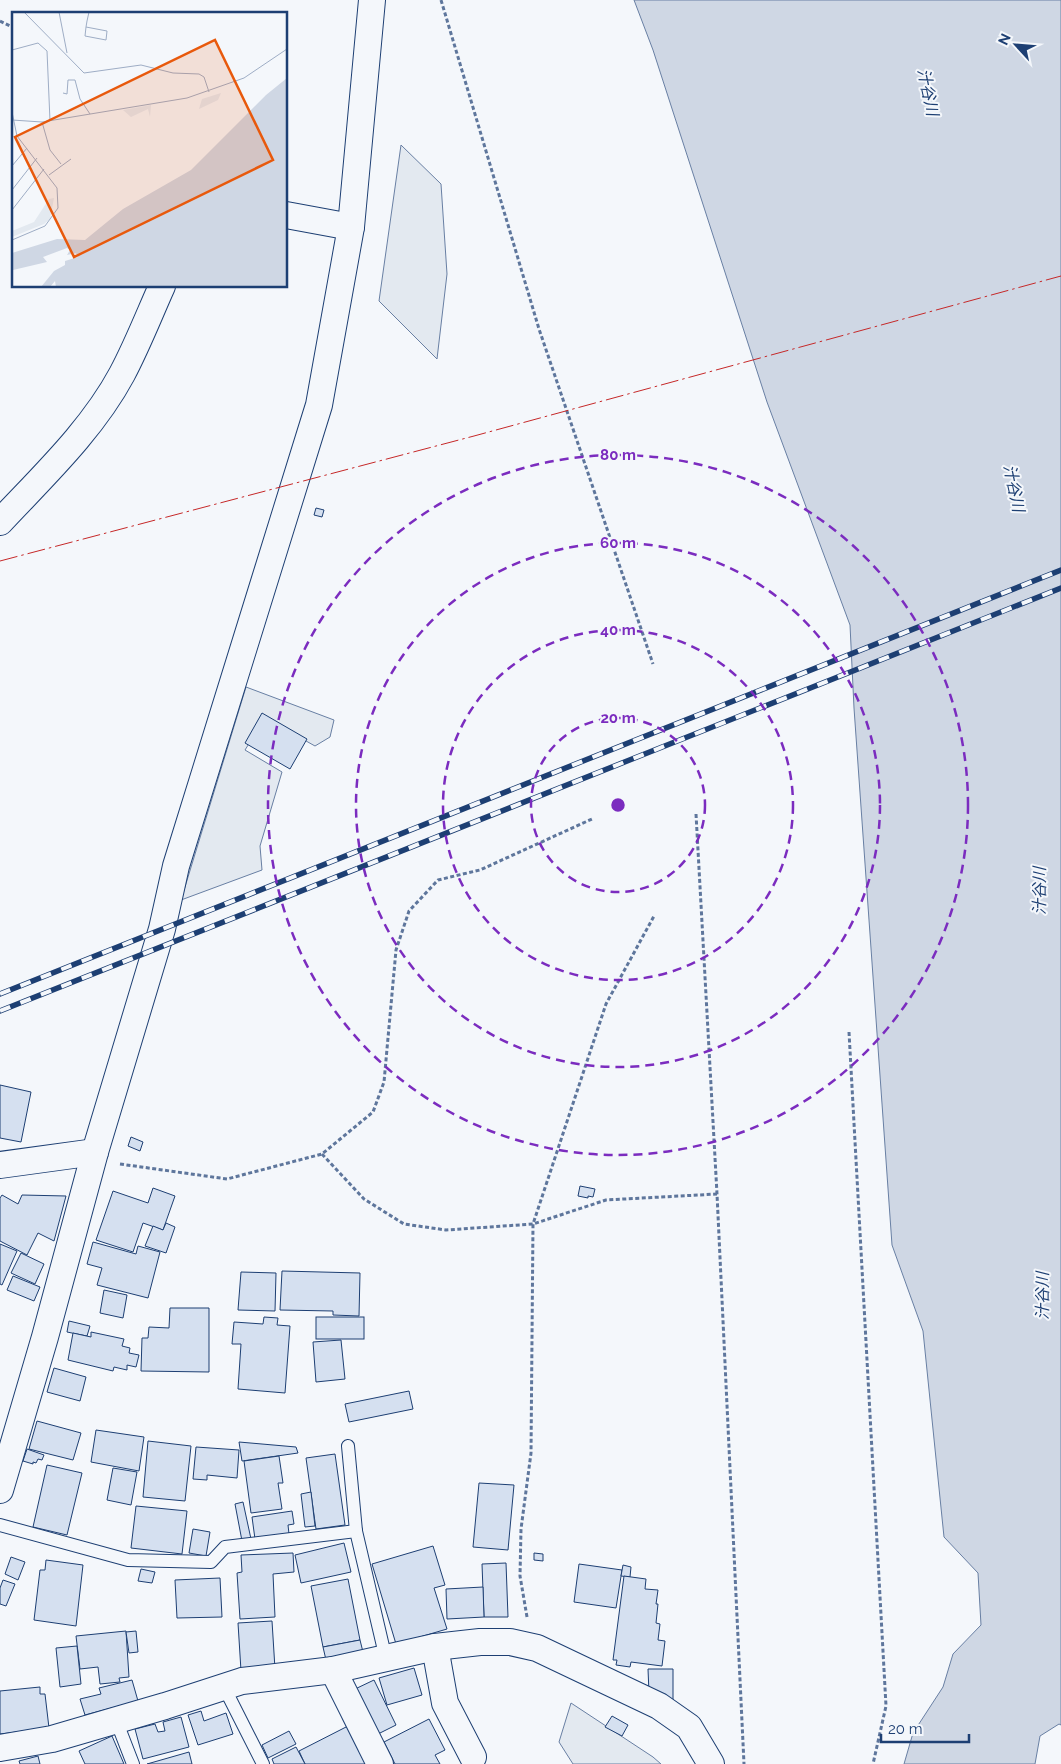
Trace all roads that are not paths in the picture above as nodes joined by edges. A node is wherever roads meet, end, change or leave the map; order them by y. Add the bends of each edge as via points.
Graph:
1 (372, 0) edge
2 (288, 215) edge
3 (350, 227) junction
4 (161, 288) edge
5 (0, 522) edge
6 (95, 1152) junction
7 (0, 1165) edge
8 (348, 1446) dead end
9 (2, 1473) edge
10 (0, 1525) edge
11 (356, 1531) junction
12 (435, 1647) junction
13 (386, 1659) junction
14 (333, 1670) junction
15 (224, 1687) junction
16 (116, 1720) junction
17 (0, 1748) edge
18 (472, 1757) dead end
19 (133, 1764) edge
20 (263, 1764) edge
21 (380, 1764) edge
22 (711, 1764) edge

1 - 3 street
2 - 3 street
3 - 6 street via 319,404 176,866 162,929
4 - 5 street via 122,374 93,417
6 - 7 street
6 - 9 street via 46,1337
8 - 11 lane
10 - 11 lane via 128,1560 211,1562 225,1546
11 - 13 lane
12 - 13 street
12 - 18 street via 444,1703
12 - 22 street via 510,1642 537,1648 659,1706 689,1727
13 - 14 street
14 - 15 street via 242,1681
14 - 21 street
15 - 16 street
15 - 20 lane
16 - 17 street via 52,1739
16 - 19 lane

